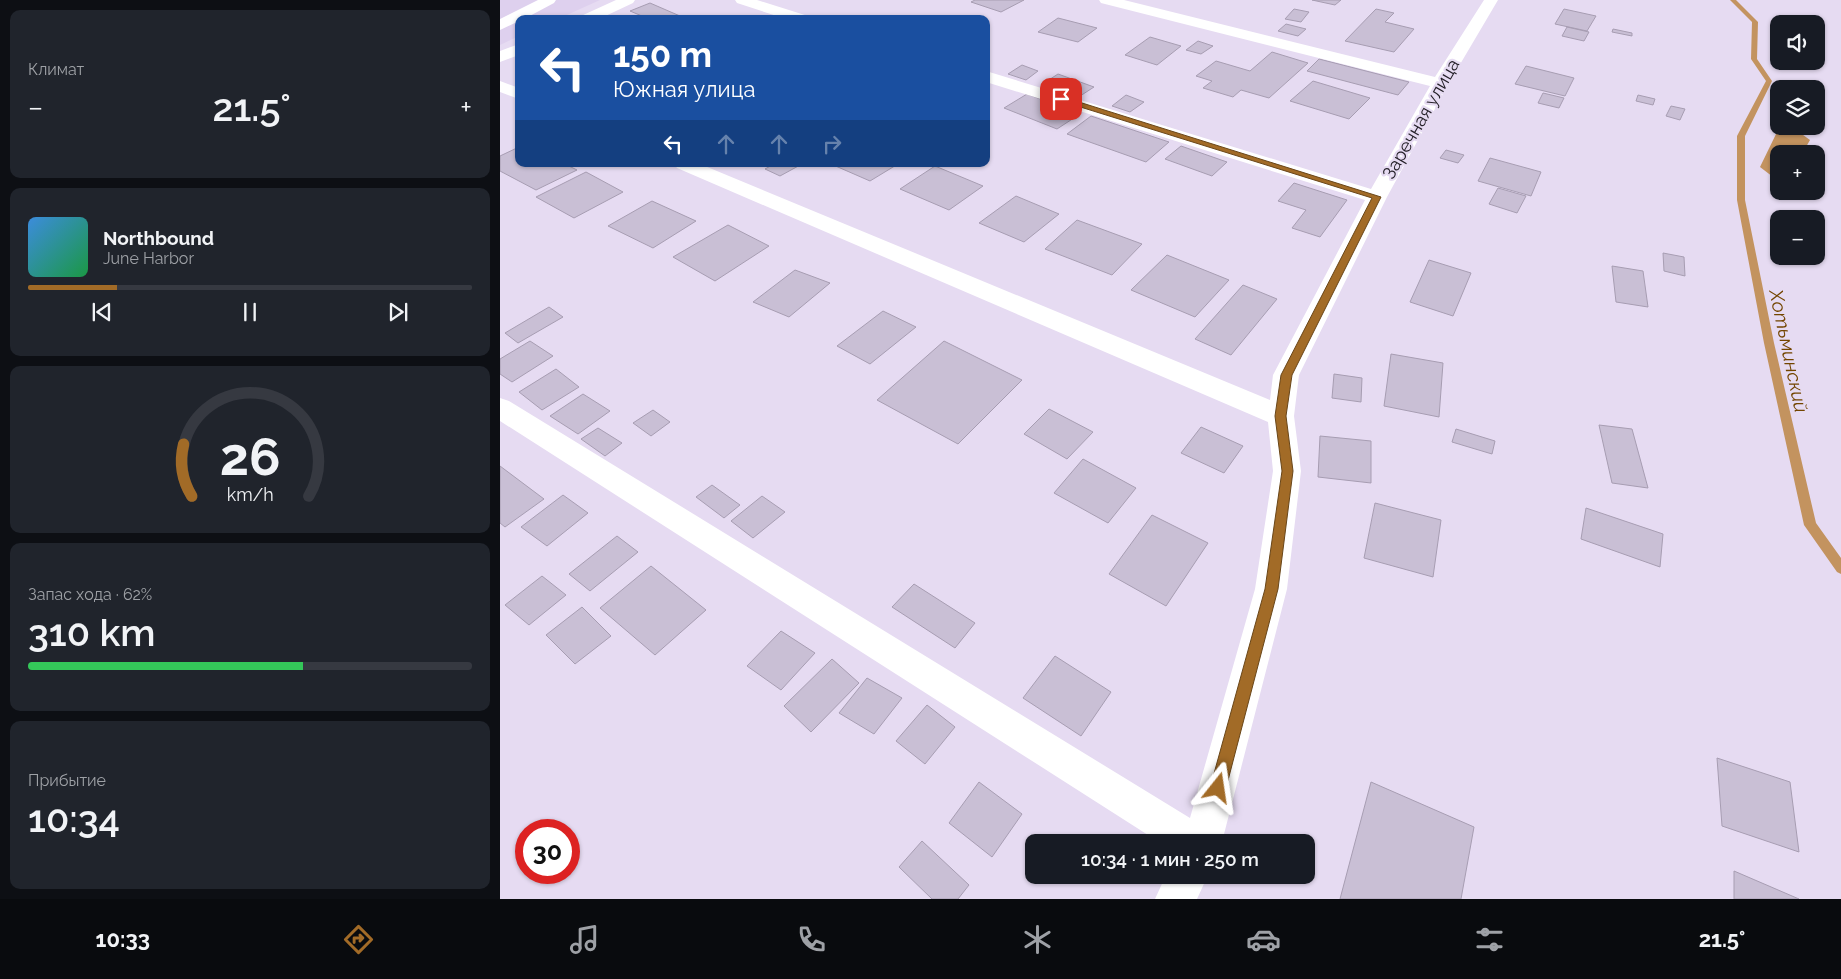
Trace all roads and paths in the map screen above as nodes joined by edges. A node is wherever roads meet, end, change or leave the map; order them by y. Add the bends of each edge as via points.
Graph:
1 (549, 0) edge
2 (628, 0) edge
3 (742, 0) edge
4 (1106, 0) edge
5 (1491, 0) edge
6 (520, 15) edge
7 (595, 15) edge
8 (790, 15) edge
9 (515, 17) edge
10 (500, 25) edge
11 (515, 51) edge
12 (500, 57) edge
13 (990, 77) edge
14 (1440, 84) junction
15 (500, 86) edge
16 (515, 92) edge
17 (691, 167) edge
18 (1377, 197) junction
19 (500, 408) edge
20 (1281, 416) junction
21 (1180, 834) edge
22 (1205, 834) edge
23 (1183, 884) edge
24 (1175, 899) edge

1 - 6 street
2 - 7 street
3 - 8 street
4 - 14 street
5 - 14 street, Заречная улица
9 - 10 street
11 - 12 street
13 - 18 street
14 - 18 street, Заречная улица
15 - 16 street
17 - 20 street
18 - 20 street, Заречная улица via 1286,375
19 - 21 street
20 - 22 street, Заречная улица via 1287,471 1271,589
23 - 24 street

